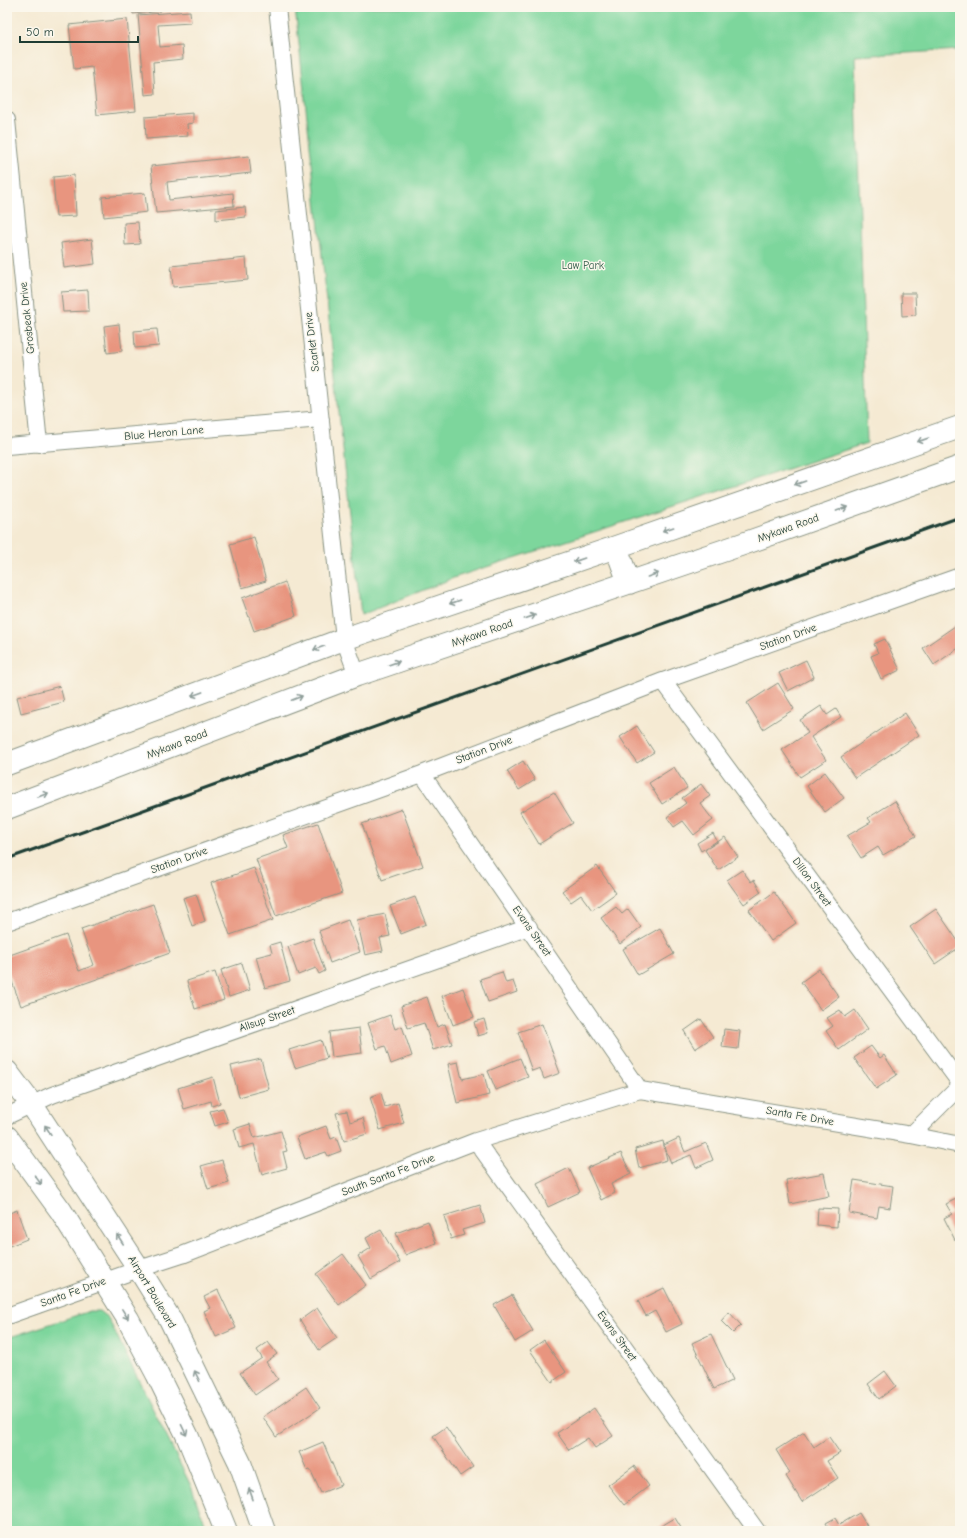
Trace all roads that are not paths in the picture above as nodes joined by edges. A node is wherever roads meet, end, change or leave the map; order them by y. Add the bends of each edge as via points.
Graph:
1 (277, 7) edge
2 (7, 120) edge
3 (321, 419) junction
4 (960, 427) edge
5 (39, 444) junction
6 (7, 446) edge
7 (960, 467) edge
8 (616, 548) junction
9 (960, 576) edge
10 (629, 583) junction
11 (344, 639) junction
12 (357, 676) junction
13 (663, 680) junction
14 (7, 764) edge
15 (422, 774) junction
16 (7, 808) edge
17 (7, 922) edge
18 (530, 927) junction
19 (7, 1072) edge
20 (960, 1084) edge
21 (640, 1090) junction
22 (32, 1105) junction
23 (7, 1116) edge
24 (911, 1135) junction
25 (7, 1136) edge
26 (476, 1141) junction
27 (960, 1145) edge
28 (140, 1269) junction
29 (104, 1281) junction
30 (7, 1316) edge
31 (226, 1531) edge
32 (264, 1531) edge
33 (758, 1531) edge

1 - 3 street, Scarlet Drive
2 - 5 street, Grosbeak Drive
3 - 5 street, Blue Heron Lane
3 - 11 street, Scarlet Drive
4 -> 8 main road
5 - 6 street, Blue Heron Lane
10 -> 7 main road, Mykawa Road
8 - 10 main road
8 -> 11 main road
9 - 13 street, Station Drive
12 -> 10 main road, Mykawa Road
11 - 12 street, Scarlet Drive
11 -> 14 main road
16 -> 12 main road, Mykawa Road
13 - 15 street, Station Drive
13 - 20 street, Dillon Street
15 - 17 street, Station Drive
15 - 18 street, Evans Street
18 - 21 street, Evans Street
18 - 22 street, Allsup Street via 52,1095
19 - 22 main road, Airport Boulevard
20 - 24 street
21 - 24 street, Santa Fe Drive
21 - 26 street, South Santa Fe Drive
22 - 23 street, Allsup Street
28 -> 22 main road, Airport Boulevard
24 - 27 street, Santa Fe Drive
25 -> 29 main road via 61,1211
26 - 28 street, South Santa Fe Drive
26 - 33 street, Evans Street
28 - 29 street, Santa Fe Drive
32 -> 28 main road, Airport Boulevard via 240,1463 170,1319
29 - 30 street, Santa Fe Drive
29 -> 31 main road via 128,1319 187,1435

